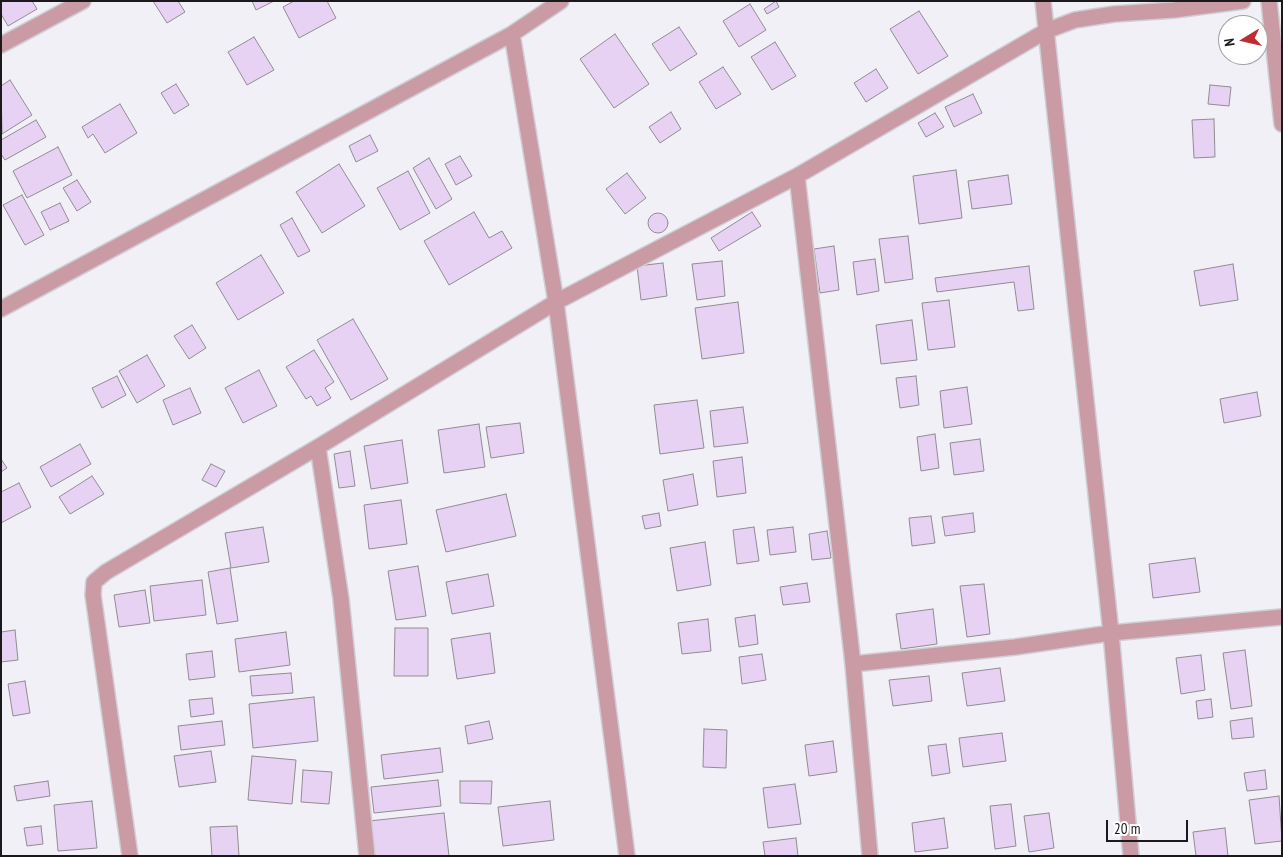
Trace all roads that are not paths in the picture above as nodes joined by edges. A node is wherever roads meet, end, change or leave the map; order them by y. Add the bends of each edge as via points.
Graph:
1 (83, 1) edge
2 (561, 1) edge
3 (1043, 1) edge
4 (1243, 1) edge
5 (1269, 1) edge
6 (1046, 31) junction
7 (512, 34) junction
8 (1, 45) edge
9 (1282, 124) edge
10 (797, 176) junction
11 (556, 302) junction
12 (1, 309) edge
13 (318, 447) junction
14 (1282, 617) edge
15 (1111, 633) junction
16 (853, 664) junction
17 (130, 856) edge
18 (367, 856) edge
19 (627, 856) edge
20 (870, 856) edge
21 (1131, 856) edge

1 - 8 street
2 - 7 street
3 - 6 street
4 - 6 street via 1114,14 1075,20
5 - 9 street
6 - 10 street
6 - 15 street
7 - 11 street
7 - 12 street
10 - 11 street
10 - 16 street
11 - 13 street
11 - 19 street
13 - 17 street via 94,582 93,595
13 - 18 street via 341,599
14 - 15 street
15 - 16 street
15 - 21 street
16 - 20 street

